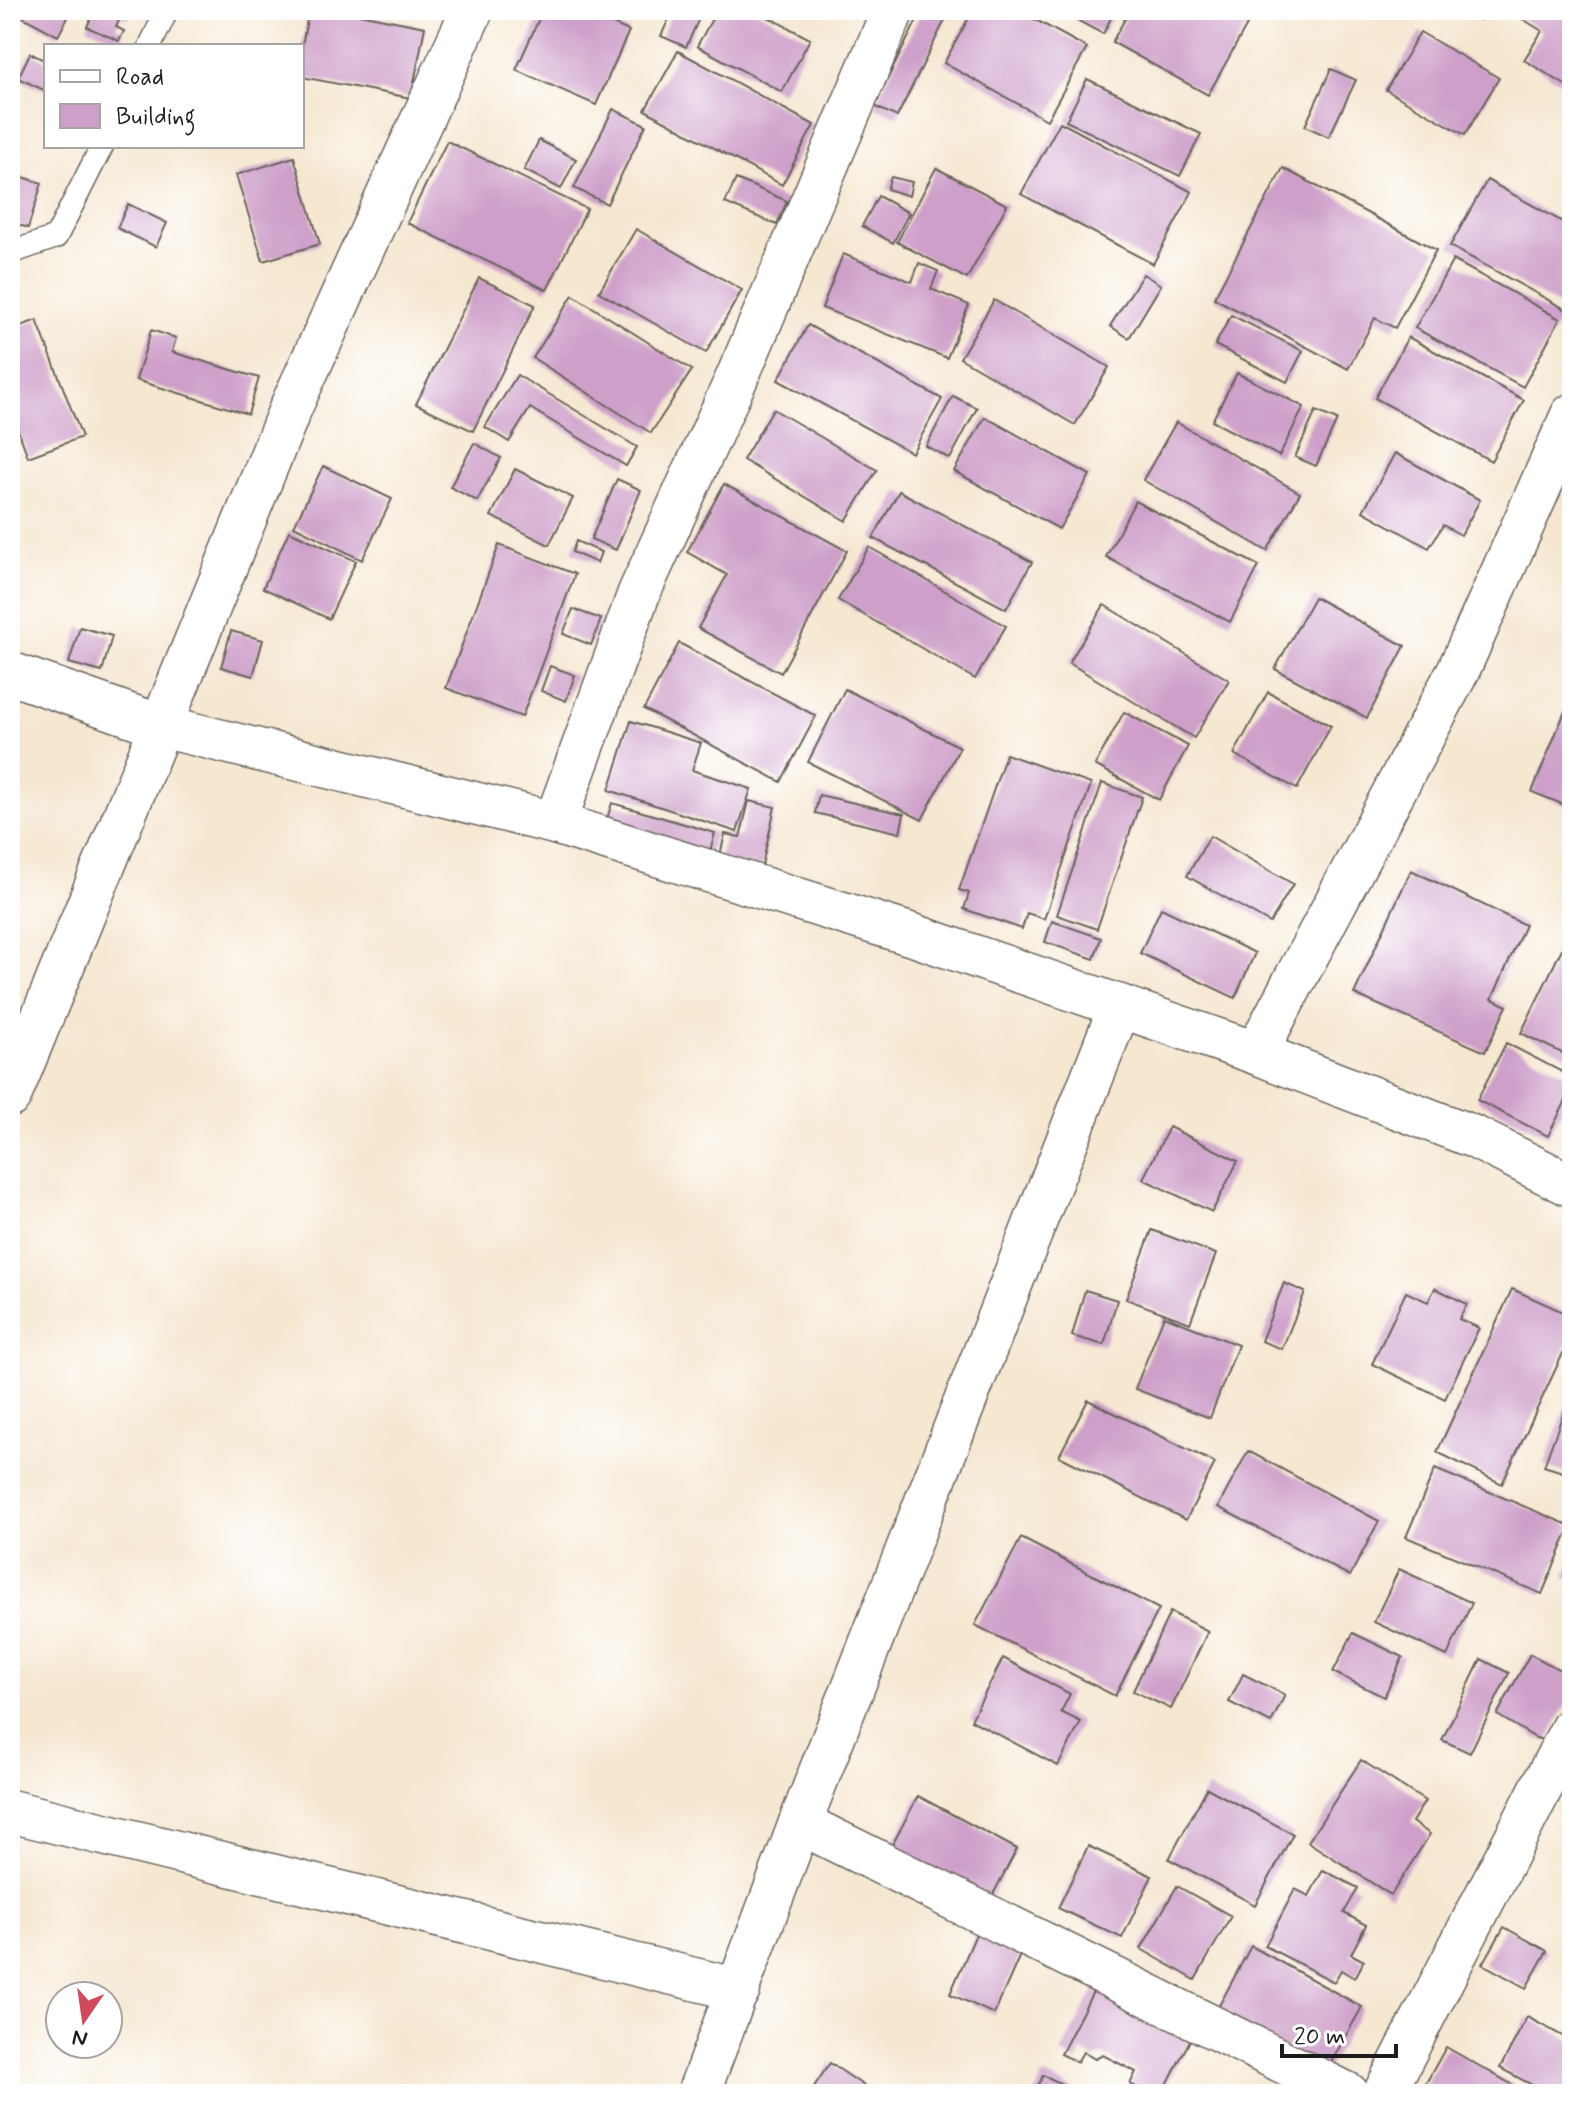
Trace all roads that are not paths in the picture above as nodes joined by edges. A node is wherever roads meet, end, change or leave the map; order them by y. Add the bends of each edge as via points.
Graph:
1 (167, 10) edge
2 (472, 10) edge
3 (893, 10) edge
4 (151, 44) edge
5 (101, 148) edge
6 (10, 253) edge
7 (1572, 415) edge
8 (10, 673) edge
9 (161, 726) junction
10 (555, 823) junction
11 (1120, 1006) junction
12 (1256, 1053) junction
13 (10, 1096) edge
14 (1572, 1186) edge
15 (1572, 1728) edge
16 (10, 1811) edge
17 (800, 1823) junction
18 (739, 1990) junction
19 (698, 2094) edge
20 (1348, 2094) edge
21 (1384, 2094) edge

1 - 4 lane
2 - 9 street via 291,407
3 - 10 street via 639,593
5 - 6 lane via 56,237
7 - 12 street via 1459,669
8 - 9 street
9 - 10 street
9 - 13 street
10 - 11 street
11 - 12 street
11 - 17 street
12 - 14 street via 1474,1137
15 - 21 street
16 - 18 street
17 - 18 street
17 - 20 street
18 - 19 street

